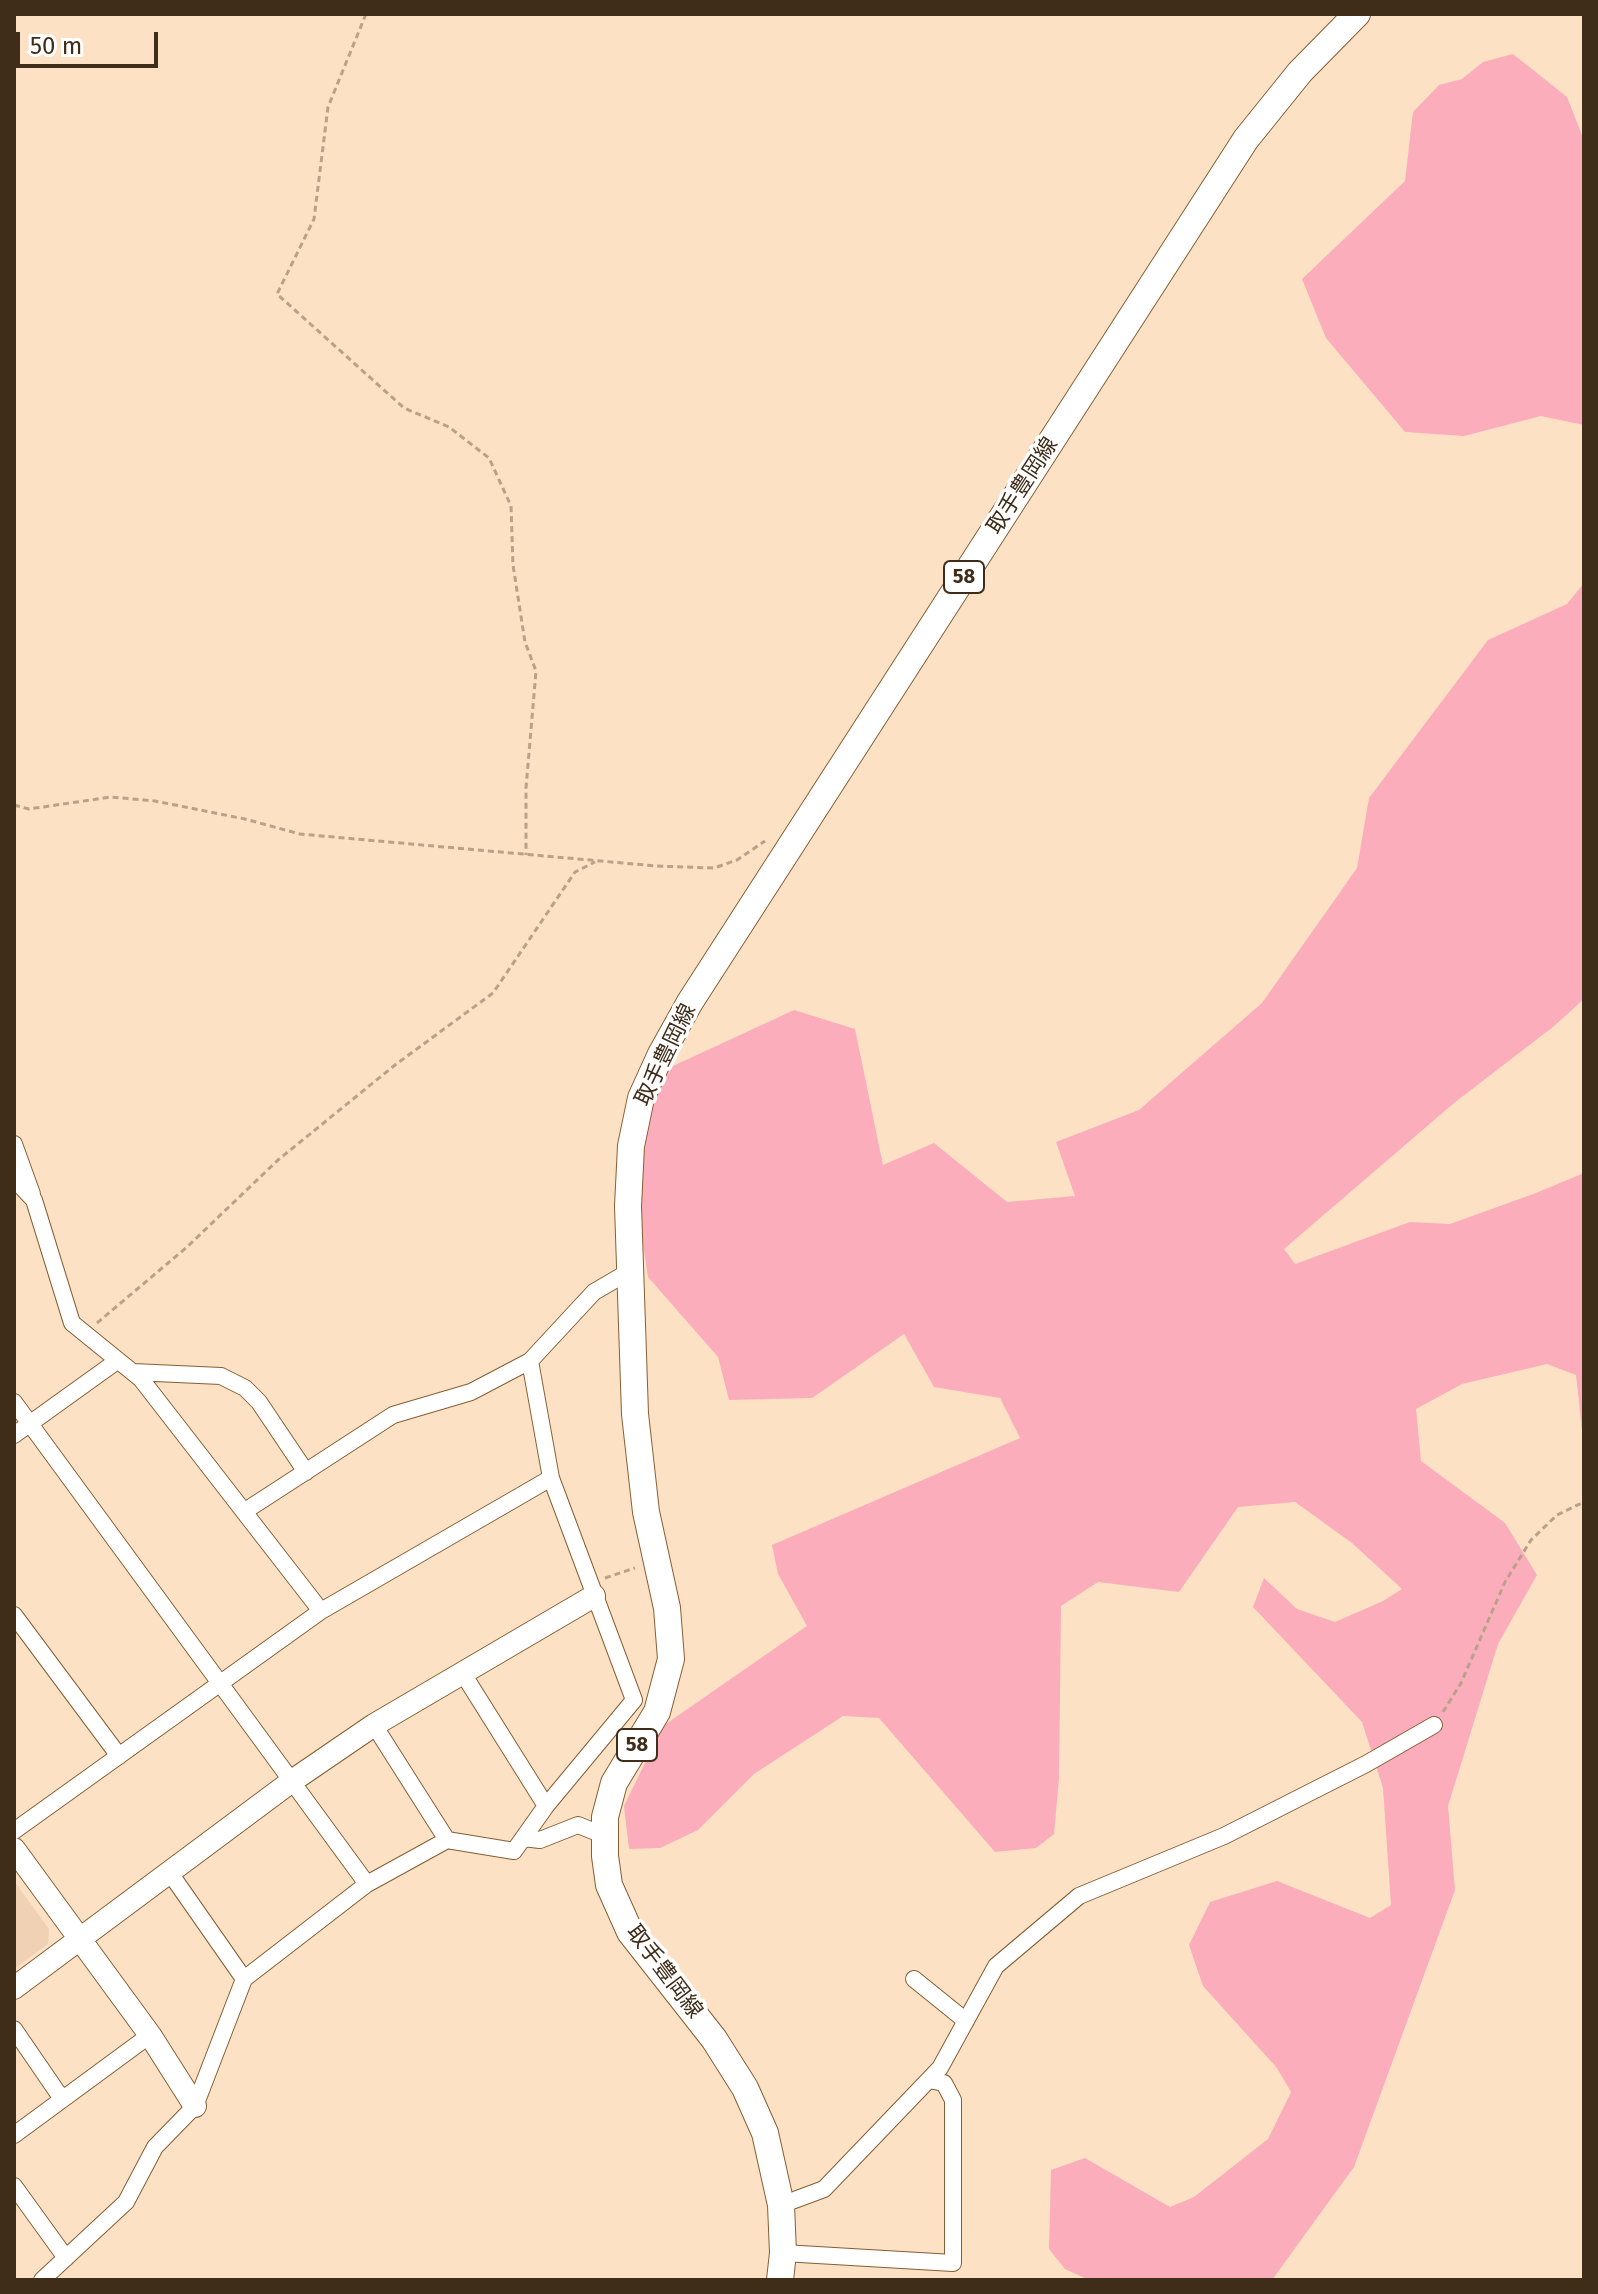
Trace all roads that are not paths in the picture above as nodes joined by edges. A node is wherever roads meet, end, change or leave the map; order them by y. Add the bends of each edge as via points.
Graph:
1 (1349, 16) edge
2 (14, 1144) edge
3 (14, 1179) edge
4 (34, 1200) junction
5 (630, 1271) junction
6 (117, 1361) junction
7 (530, 1361) junction
8 (133, 1372) junction
9 (14, 1402) edge
10 (30, 1423) junction
11 (14, 1435) edge
12 (306, 1472) junction
13 (551, 1478) junction
14 (245, 1511) junction
15 (592, 1590) junction
16 (321, 1611) junction
17 (14, 1615) edge
18 (462, 1672) junction
19 (221, 1683) junction
20 (374, 1725) junction
21 (1434, 1725) road end
22 (119, 1756) junction
23 (292, 1781) junction
24 (546, 1806) junction
25 (14, 1831) edge
26 (603, 1835) junction
27 (523, 1838) junction
28 (447, 1840) junction
29 (14, 1849) edge
30 (170, 1873) junction
31 (367, 1884) junction
32 (80, 1940) junction
33 (244, 1979) junction
34 (914, 1979) dead end
35 (14, 1988) edge
36 (966, 2021) junction
37 (14, 2029) edge
38 (150, 2035) junction
39 (929, 2080) junction
40 (62, 2099) junction
41 (195, 2106) junction
42 (14, 2135) edge
43 (14, 2186) edge
44 (781, 2205) junction
45 (783, 2253) junction
46 (66, 2258) junction
47 (42, 2280) edge
48 (780, 2280) edge

1 - 5 main road, 取手豊岡線 / 58 via 1246,139 690,1002 641,1098 633,1130
2 - 4 street
3 - 4 street
4 - 6 street via 72,1323
5 - 7 street via 594,1292
5 - 26 main road, 取手豊岡線 / 58 via 637,1449 667,1608 671,1659 657,1712 614,1783
6 - 8 street
6 - 10 street
7 - 12 street via 471,1392 393,1415
7 - 13 street
8 - 12 street via 221,1376 245,1388
8 - 14 street
9 - 10 street
10 - 11 street
10 - 19 street
12 - 14 street
13 - 15 street
13 - 16 street
14 - 16 street
15 - 18 street
15 - 24 street via 634,1700
16 - 19 street
17 - 22 street
18 - 20 street
18 - 24 street
19 - 22 street
19 - 23 street
20 - 23 street
20 - 28 street
21 - 36 street via 1224,1836 1079,1896 996,1966
22 - 25 street
23 - 30 street
23 - 31 street
24 - 27 street
26 - 27 street via 578,1825 540,1840
26 - 44 main road, 取手豊岡線 / 58 via 616,1905 630,1932 714,2039 745,2088 765,2133
27 - 28 street via 514,1851
28 - 31 street
29 - 32 street
30 - 32 street
30 - 33 street
31 - 33 street
32 - 35 street
32 - 38 street
33 - 41 street
34 - 36 street
36 - 39 street
37 - 40 street
38 - 40 street
38 - 41 street
39 - 44 street via 824,2189
39 - 45 street via 944,2083 953,2100 953,2263
40 - 42 street
41 - 46 street via 155,2147 126,2202
43 - 46 street
44 - 45 main road, 取手豊岡線 / 58
45 - 48 main road, 取手豊岡線 / 58
46 - 47 street

